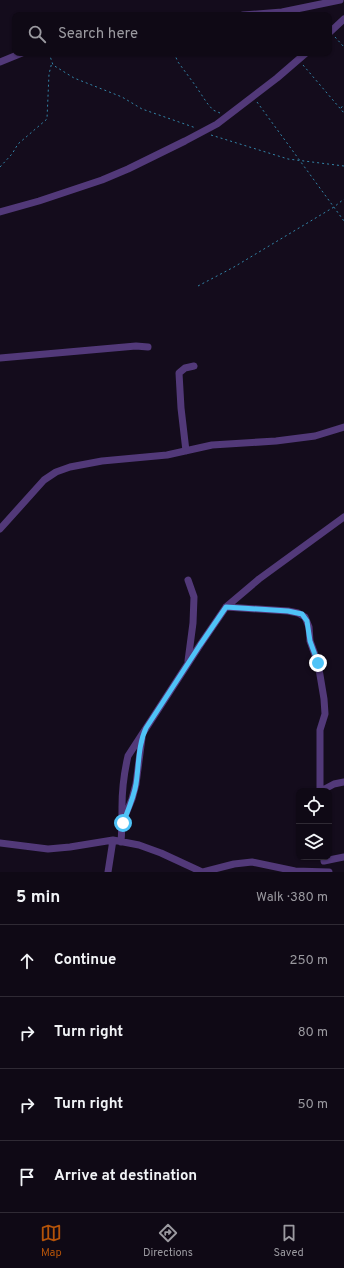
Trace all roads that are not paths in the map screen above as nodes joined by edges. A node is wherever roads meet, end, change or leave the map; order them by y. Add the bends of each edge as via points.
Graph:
1 (340, 0) edge
2 (282, 12) edge
3 (344, 18) edge
4 (332, 30) edge
5 (15, 56) edge
6 (303, 56) edge
7 (0, 62) edge
8 (0, 212) edge
9 (148, 347) dead end
10 (0, 358) edge
11 (194, 366) dead end
12 (344, 427) edge
13 (186, 451) junction
14 (344, 517) edge
15 (0, 529) edge
16 (188, 580) dead end
17 (226, 607) junction
18 (188, 663) junction
19 (142, 737) junction
20 (344, 782) edge
21 (320, 788) edge
22 (326, 788) edge
23 (123, 823) junction
24 (113, 840) junction
25 (121, 842) junction
26 (0, 843) edge
27 (344, 857) edge
28 (332, 858) edge
29 (323, 860) edge
30 (108, 872) edge
31 (203, 872) edge
32 (329, 872) edge

1 - 2 street
3 - 4 street
5 - 7 street
6 - 8 street via 253,96 203,131 102,180
9 - 10 street
11 - 13 street via 185,368 179,374
12 - 13 street via 315,436 212,445
13 - 15 street via 96,462 56,472 39,484
14 - 17 street via 259,579
16 - 18 street via 194,597
17 - 18 street
17 - 21 street via 298,612 305,617 318,663 324,699 325,714 320,730
18 - 19 street
19 - 23 street via 136,784
19 - 23 street via 128,756 125,769
20 - 22 street
23 - 25 street
24 - 25 street
24 - 26 street via 48,849
24 - 30 street
25 - 31 street via 161,853
27 - 28 street
29 - 32 street
31 - 32 street via 252,862 295,871

